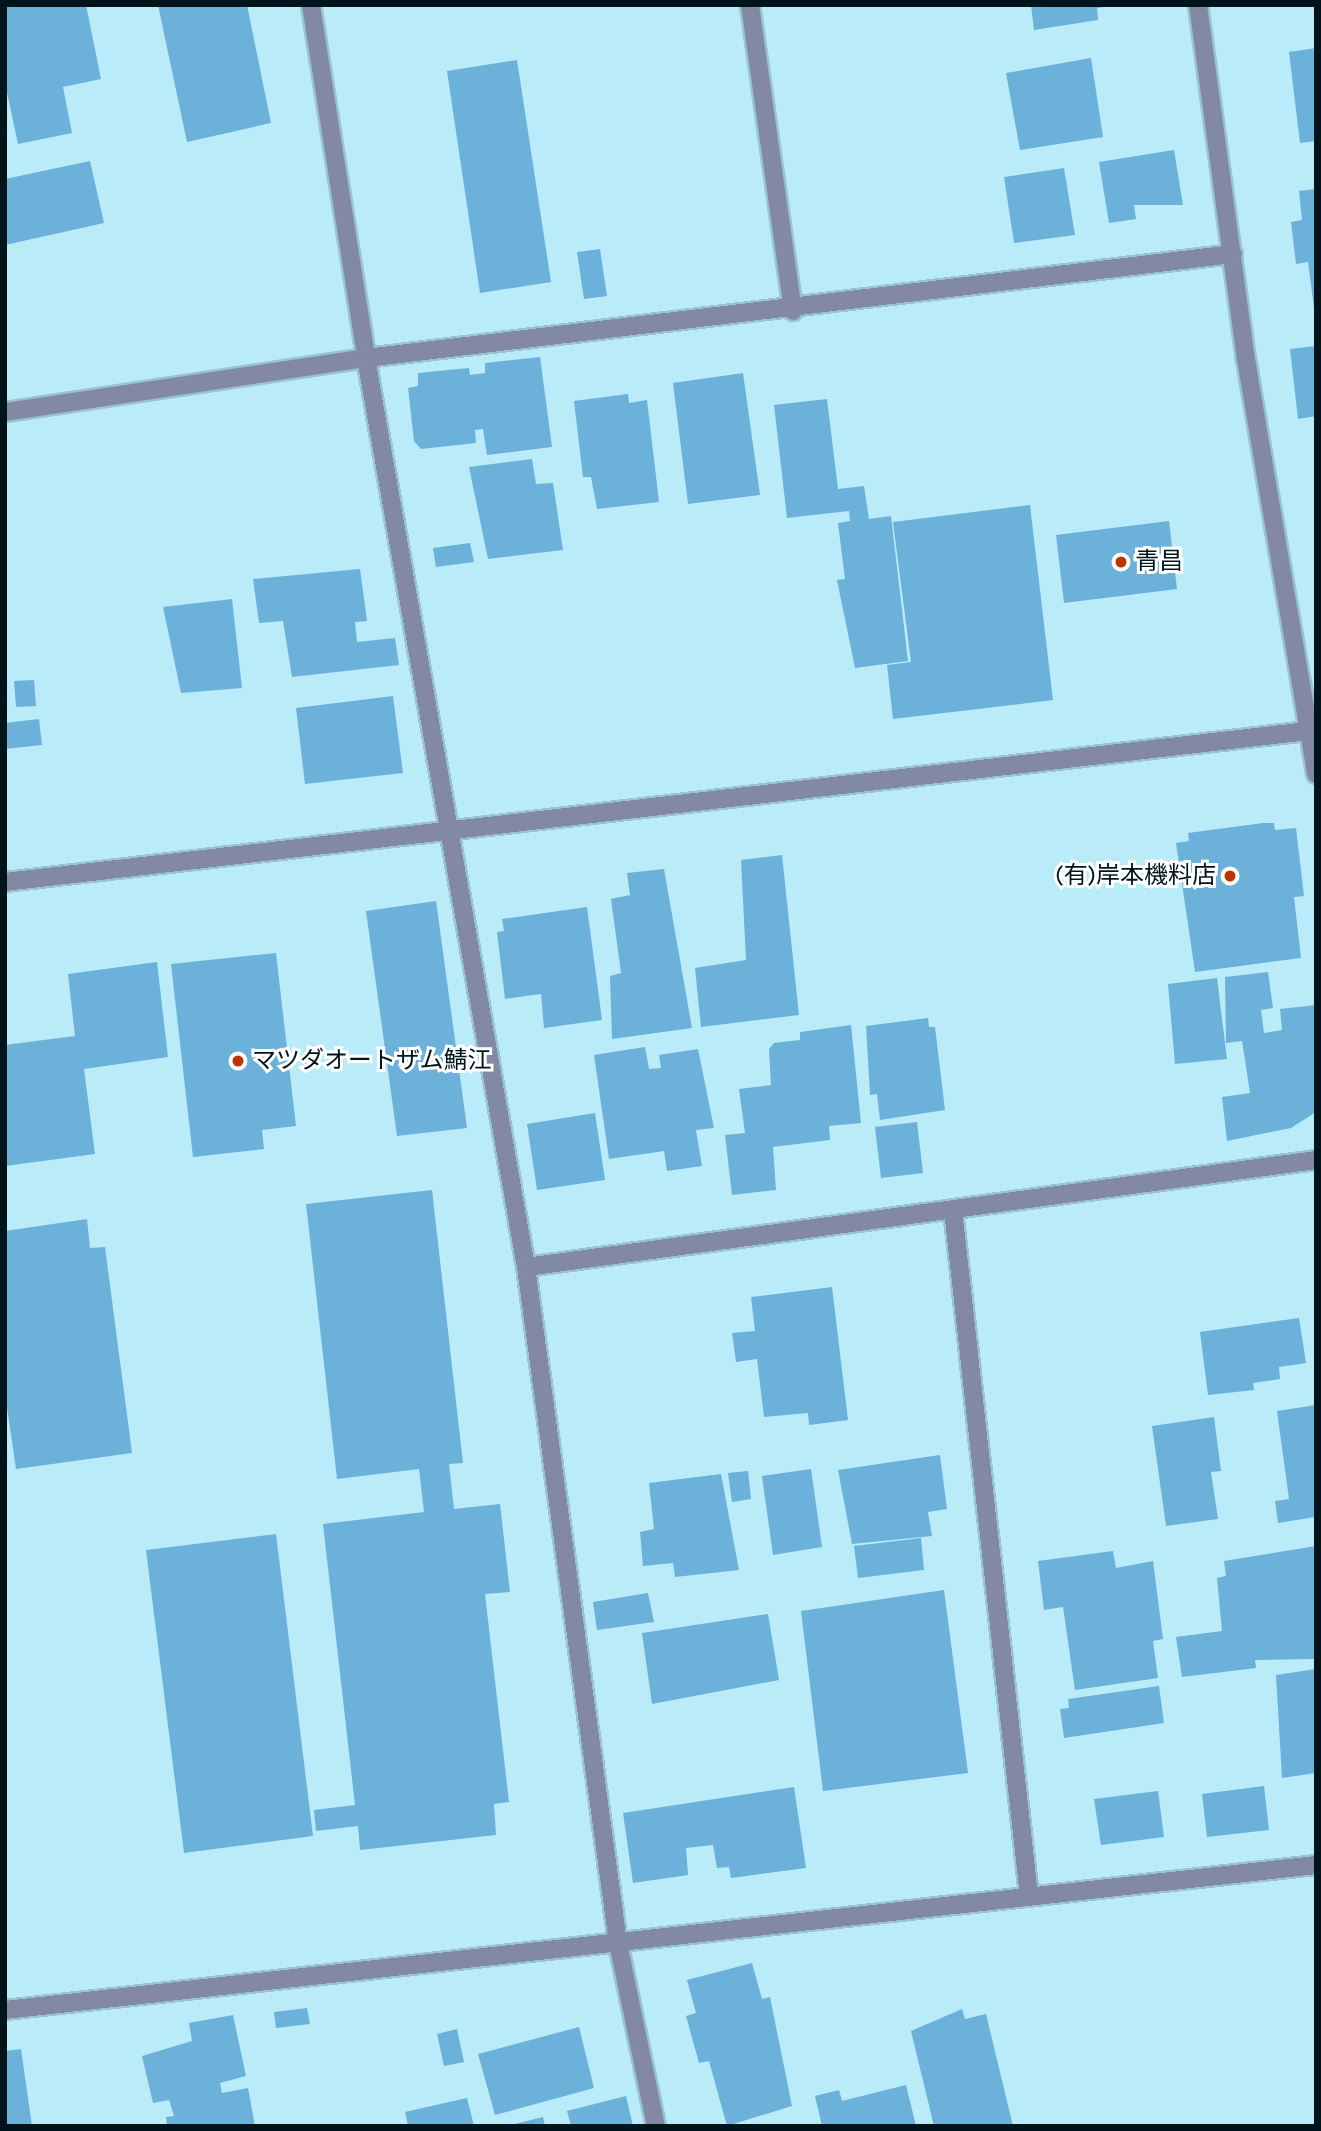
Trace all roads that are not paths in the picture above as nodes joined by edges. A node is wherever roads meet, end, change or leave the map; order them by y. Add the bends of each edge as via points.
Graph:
1 (311, 5) edge
2 (750, 5) edge
3 (1198, 5) edge
4 (1233, 254) junction
5 (793, 311) junction
6 (366, 358) junction
7 (5, 412) edge
8 (1314, 730) edge
9 (1316, 774) edge
10 (450, 832) junction
11 (5, 882) edge
12 (1316, 1160) edge
13 (953, 1210) junction
14 (526, 1267) junction
15 (1316, 1865) edge
16 (1029, 1896) junction
17 (618, 1943) junction
18 (5, 2010) edge
19 (656, 2126) edge

1 - 6 street
2 - 5 street
3 - 4 street
4 - 5 street
4 - 8 street
5 - 6 street
6 - 7 street
6 - 10 street
8 - 9 street
8 - 10 street
10 - 11 street
10 - 14 street
12 - 13 street
13 - 14 street
13 - 16 street
14 - 17 street
15 - 16 street
16 - 17 street
17 - 18 street
17 - 19 street

